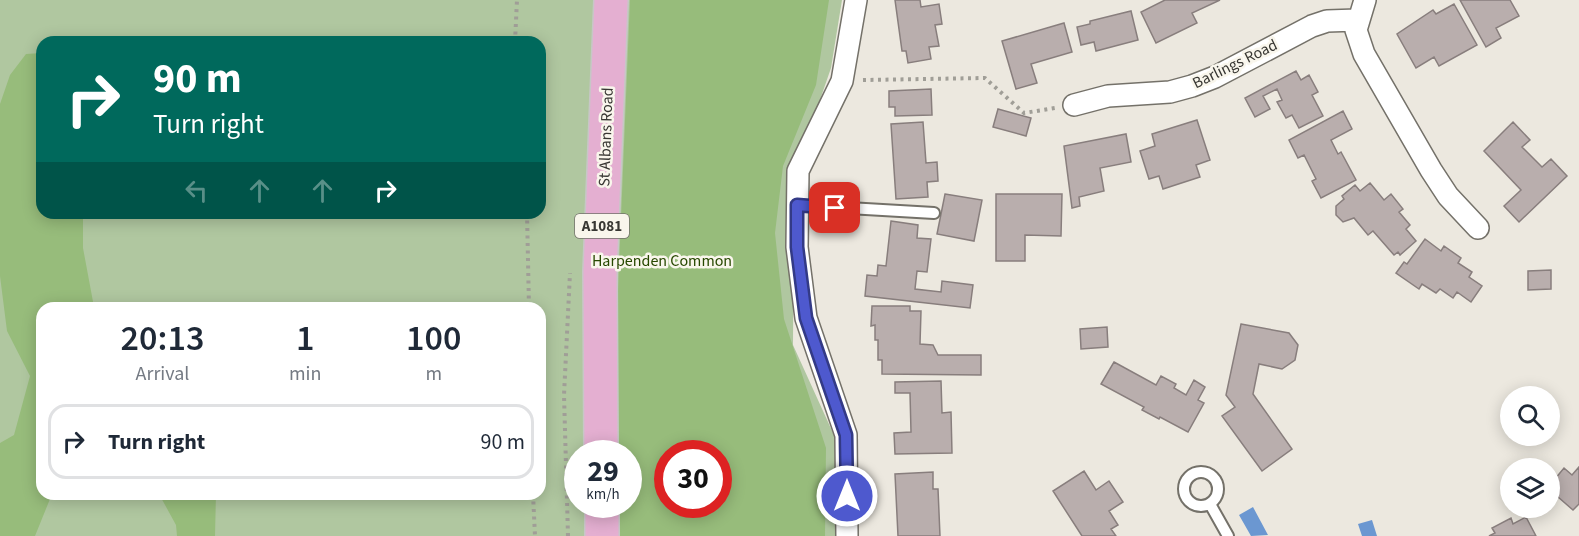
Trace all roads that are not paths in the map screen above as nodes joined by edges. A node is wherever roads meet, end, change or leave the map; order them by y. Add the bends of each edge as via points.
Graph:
1 (611, 0) edge
2 (856, 0) edge
3 (1365, 0) edge
4 (1357, 20) junction
5 (1074, 105) road end
6 (797, 205) junction
7 (934, 213) dead end
8 (1478, 228) dead end
9 (601, 440) edge
10 (1210, 504) dead end
11 (602, 518) edge
12 (602, 536) edge
13 (847, 536) edge
14 (1228, 536) edge

1 - 9 main road, St Albans Road / A1081 via 600,272
2 - 6 street via 842,81 798,171
3 - 4 street
4 - 5 street, Barlings Road via 1312,26 1215,78 1192,86 1170,92 1108,96
4 - 8 street via 1364,54 1431,170 1448,196
6 - 7 lane
6 - 13 street via 797,247 806,318 846,435
10 - 14 lane
11 - 12 main road

